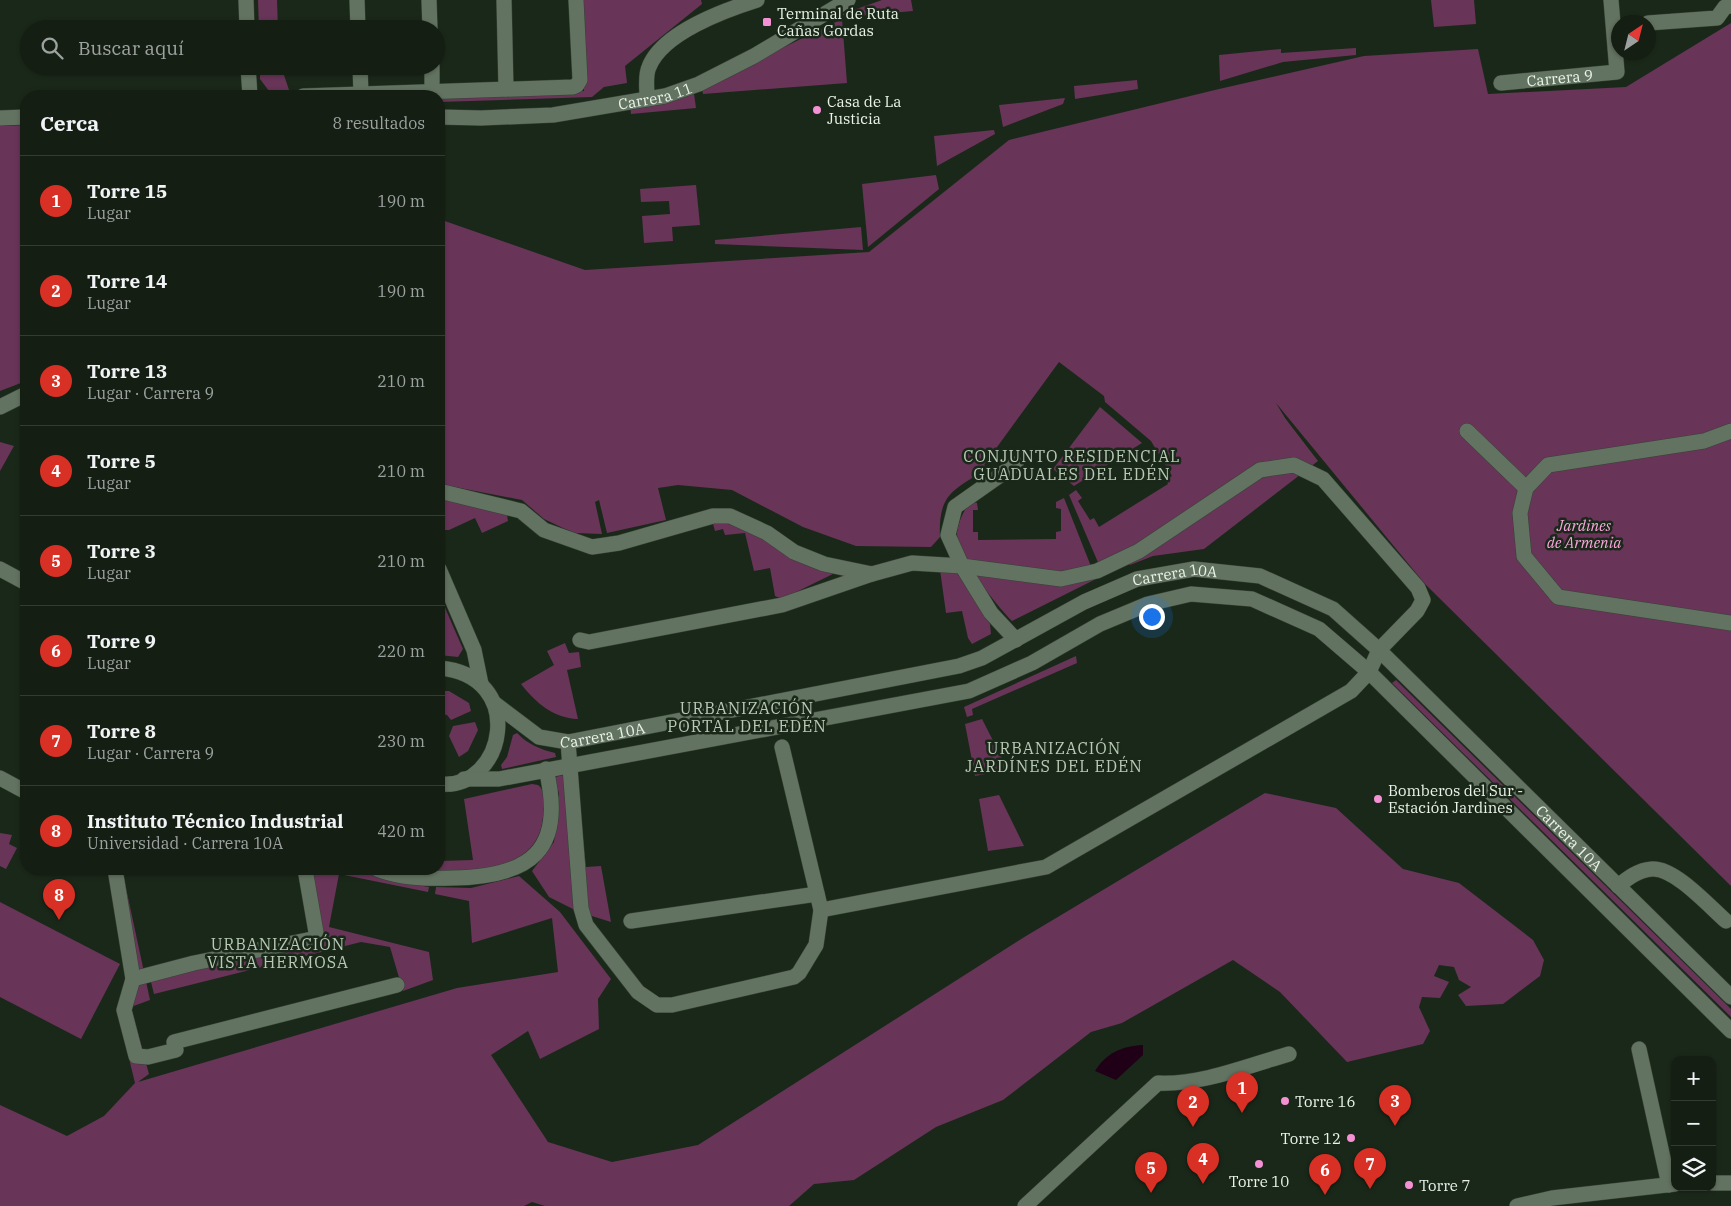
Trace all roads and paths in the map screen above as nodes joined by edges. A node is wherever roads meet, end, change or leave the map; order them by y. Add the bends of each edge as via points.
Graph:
1 (246, 0) edge
2 (357, 0) edge
3 (430, 0) edge
4 (504, 0) edge
5 (576, 0) edge
6 (757, 0) edge
7 (1611, 0) edge
8 (843, 1) edge
9 (1726, 5) edge
10 (1614, 15) edge
11 (247, 20) edge
12 (358, 20) edge
13 (430, 20) edge
14 (1656, 22) edge
15 (1617, 60) edge
16 (249, 75) edge
17 (360, 75) edge
18 (432, 75) edge
19 (1501, 83) dead end
20 (506, 89) junction
21 (250, 90) edge
22 (361, 90) edge
23 (432, 90) edge
24 (445, 91) edge
25 (647, 97) junction
26 (445, 116) edge
27 (20, 117) edge
28 (0, 118) edge
29 (20, 397) edge
30 (0, 406) edge
31 (1731, 431) edge
32 (1467, 432) dead end
33 (1016, 464) dead end
34 (1526, 488) junction
35 (445, 493) edge
36 (962, 566) junction
37 (0, 569) edge
38 (872, 574) junction
39 (20, 580) edge
40 (445, 583) edge
41 (1731, 624) edge
42 (580, 640) dead end
43 (1016, 640) junction
44 (1380, 650) junction
45 (445, 669) edge
46 (1369, 672) junction
47 (481, 684) junction
48 (494, 703) junction
49 (568, 742) junction
50 (782, 746) dead end
51 (569, 765) junction
52 (546, 769) junction
53 (0, 778) edge
54 (464, 779) junction
55 (445, 783) edge
56 (20, 789) edge
57 (116, 875) edge
58 (306, 875) edge
59 (314, 875) edge
60 (406, 875) edge
61 (1618, 886) junction
62 (308, 887) junction
63 (818, 894) junction
64 (822, 910) junction
65 (631, 921) dead end
66 (1726, 921) dead end
67 (133, 979) junction
68 (397, 985) dead end
69 (1731, 996) edge
70 (1731, 1031) edge
71 (1639, 1049) dead end
72 (1289, 1054) dead end
73 (1671, 1180) edge
74 (1716, 1183) edge
75 (1731, 1183) edge
76 (1671, 1184) edge
77 (1035, 1203) edge
78 (1517, 1206) edge

1 - 11 street
2 - 12 street
3 - 13 street
4 - 20 street
5 - 20 street via 578,85
6 - 25 street via 719,12 663,48 648,69
7 - 10 street
8 - 25 street, Carrera 11 via 754,56 699,84 665,96
9 - 14 street via 1717,18
15 - 19 street, Carrera 9 via 1617,72
16 - 21 street
17 - 22 street
18 - 23 street
20 - 24 street
25 - 26 street, Carrera 11 via 553,115
27 - 28 street
29 - 30 street
31 - 34 street via 1704,441 1548,465
32 - 34 street
33 - 36 street via 955,508 948,535
34 - 41 street via 1520,513 1524,556 1558,597
35 - 38 street via 521,512 544,530 592,547 619,543 713,516 730,516 767,533 794,552 824,564
36 - 38 street via 912,563
36 - 43 street via 990,612
36 - 44 street via 1060,579 1097,571 1139,551 1260,470 1294,465 1323,479 1418,588 1423,600 1417,611
37 - 39 street
38 - 42 street via 782,605 589,642
40 - 47 street via 474,650
43 - 44 street, Carrera 10A via 1084,602 1137,579 1194,569 1260,576 1333,609
43 - 49 street, Carrera 10A via 959,666
44 - 46 street
44 - 61 street, Carrera 10A
45 - 47 street via 462,672
46 - 51 street via 1319,629 1252,599 1192,594 1148,604 1100,624 1032,663 969,691
46 - 64 street via 1351,691 1046,867
46 - 70 street
47 - 48 street
48 - 49 street, Carrera 10A via 539,737
48 - 54 street via 499,725 495,748 483,766
49 - 51 street
50 - 63 street
51 - 52 street
51 - 64 street via 581,908 586,925 638,992 657,1005 672,1005 794,977 800,973 816,945
52 - 54 street via 499,779
52 - 60 street via 552,794 552,814 548,834 530,861 492,876 434,879
53 - 56 street
54 - 55 street
57 - 67 street
58 - 62 street
59 - 62 street
61 - 66 street via 1634,874 1652,868 1669,872
61 - 69 street, Carrera 10A
62 - 67 street via 317,938
63 - 64 street
63 - 65 street
67 - 68 street via 124,1010 136,1056 148,1057 176,1050 174,1042
71 - 73 street
72 - 77 street via 1191,1081 1158,1083
74 - 75 street
76 - 78 street via 1552,1198

